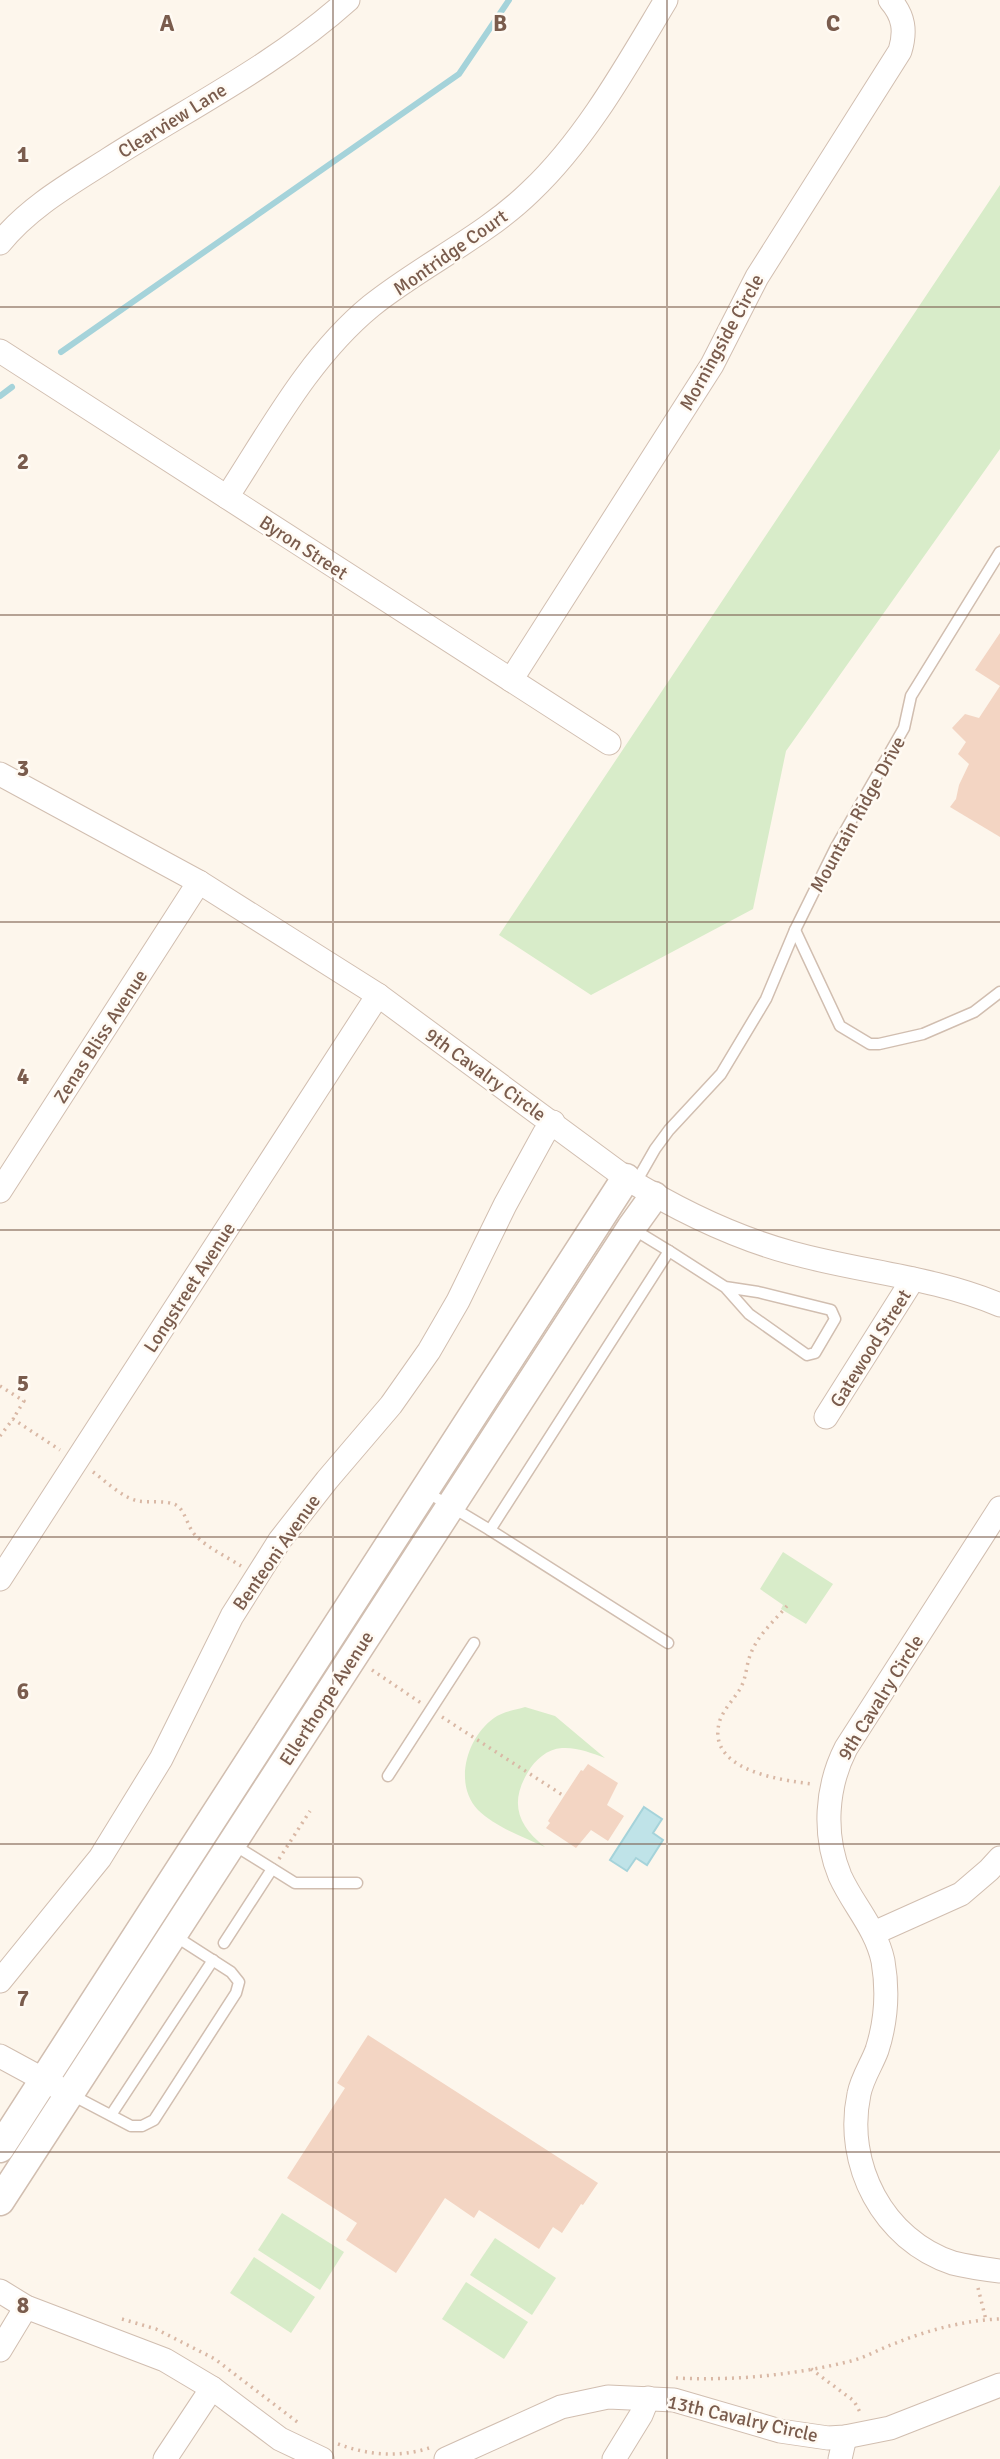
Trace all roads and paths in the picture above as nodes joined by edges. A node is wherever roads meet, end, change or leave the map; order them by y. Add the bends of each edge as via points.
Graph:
1 (348, 0) edge
2 (666, 0) edge
3 (890, 0) edge
4 (0, 243) edge
5 (0, 351) edge
6 (227, 497) junction
7 (1000, 552) edge
8 (511, 680) junction
9 (609, 743) dead end
10 (3, 783) edge
11 (199, 882) junction
12 (795, 930) junction
13 (1000, 992) edge
14 (379, 995) junction
15 (552, 1122) junction
16 (638, 1186) junction
17 (0, 1191) edge
18 (631, 1228) junction
19 (669, 1251) junction
20 (913, 1279) junction
21 (724, 1287) junction
22 (1000, 1305) edge
23 (0, 1385) edge
24 (826, 1417) dead end
25 (13, 1419) junction
26 (0, 1436) edge
27 (76, 1460) junction
28 (425, 1491) junction
29 (450, 1506) junction
30 (1000, 1507) edge
31 (490, 1530) junction
32 (256, 1575) junction
33 (0, 1579) edge
34 (787, 1606) dead end
35 (474, 1643) dead end
36 (668, 1643) dead end
37 (367, 1667) dead end
38 (431, 1709) junction
39 (388, 1776) dead end
40 (818, 1785) dead end
41 (564, 1796) dead end
42 (310, 1811) dead end
43 (232, 1843) junction
44 (1000, 1858) edge
45 (272, 1869) junction
46 (357, 1883) dead end
47 (158, 1931) junction
48 (874, 1933) junction
49 (225, 1943) dead end
50 (213, 1959) junction
51 (0, 1981) edge
52 (0, 2056) edge
53 (44, 2080) junction
54 (70, 2094) junction
55 (111, 2115) junction
56 (0, 2148) edge
57 (0, 2201) edge
58 (976, 2269) junction
59 (1000, 2269) edge
60 (0, 2291) edge
61 (26, 2307) junction
62 (121, 2319) dead end
63 (986, 2319) junction
64 (1000, 2319) edge
65 (0, 2350) edge
66 (811, 2370) junction
67 (673, 2378) dead end
68 (1000, 2385) edge
69 (212, 2388) junction
70 (648, 2398) junction
71 (310, 2431) dead end
72 (849, 2440) edge
73 (326, 2450) edge
74 (442, 2452) edge
75 (165, 2459) edge
76 (614, 2459) edge

1 - 4 street, Clearview Lane via 274,57 30,211
2 - 6 street, Montridge Court via 555,167 507,213 372,306 329,347
3 - 8 street, Morningside Circle via 904,28 900,51 757,277 705,377
5 - 6 street, Byron Street
6 - 8 street, Byron Street
7 - 12 lane, Mountain Ridge Drive via 911,696 904,728
8 - 9 street, Byron Street
10 - 11 street, 9th Cavalry Circle
11 - 14 street, 9th Cavalry Circle
11 - 17 street, Zenas Bliss Avenue
12 - 13 lane via 841,1026 870,1044 923,1034 974,1012
12 - 16 lane, Mountain Ridge Drive via 766,999 722,1074 669,1130
14 - 15 street, 9th Cavalry Circle
14 - 27 street, Longstreet Avenue
15 - 16 street, 9th Cavalry Circle
15 - 32 street, Benteoni Avenue via 429,1351
16 - 18 street, Ellerthorpe Avenue
16 - 20 street, 9th Cavalry Circle via 729,1232 792,1253
16 - 28 street, Ellerthorpe Avenue
18 - 19 lane
18 - 29 street, Ellerthorpe Avenue
19 - 21 lane
19 - 31 lane
20 - 22 street, 9th Cavalry Circle
20 - 24 street, Gatewood Street
21 - 21 lane via 831,1310 835,1319 815,1353 807,1355 749,1314
23 - 25 path via 24,1401
25 - 26 path
25 - 27 path
27 - 32 path via 135,1500 178,1506 198,1538
27 - 33 street, Longstreet Avenue
28 - 29 lane
28 - 47 street, Ellerthorpe Avenue
29 - 31 lane
29 - 43 street, Ellerthorpe Avenue
30 - 48 street, 9th Cavalry Circle via 837,1765 828,1820 832,1849 841,1876
31 - 36 lane
32 - 51 street, Benteoni Avenue via 161,1759 118,1830
34 - 40 path via 756,1642 742,1686 720,1720 718,1740 728,1758 747,1768 776,1779
35 - 38 lane
37 - 38 path
38 - 39 lane
38 - 41 path
42 - 45 path
43 - 45 lane
43 - 47 street, Ellerthorpe Avenue
44 - 48 street via 961,1895
45 - 46 lane via 295,1883
45 - 49 lane
47 - 50 lane
47 - 53 street, Ellerthorpe Avenue
47 - 54 street, Ellerthorpe Avenue
48 - 58 street, 9th Cavalry Circle via 883,1961 886,1995 880,2036 859,2091 855,2120 866,2181 876,2203 911,2240 951,2262
50 - 55 lane
50 - 55 lane via 239,1982 236,1993 154,2120 131,2126
52 - 53 street
53 - 54 street
53 - 56 street, Ellerthorpe Avenue
54 - 55 lane
54 - 57 street, Ellerthorpe Avenue
58 - 59 street, 9th Cavalry Circle
58 - 63 path
60 - 61 street
61 - 65 street
61 - 69 street via 165,2360
62 - 71 path via 156,2329 215,2359
63 - 64 path
63 - 66 path
66 - 67 path
66 - 72 path via 854,2401 861,2415
68 - 72 street, 13th Cavalry Circle
69 - 73 street via 280,2439
69 - 75 street
70 - 72 street, 13th Cavalry Circle via 674,2400 779,2431
70 - 74 street, 13th Cavalry Circle via 608,2397 561,2407
70 - 76 street
73 - 74 path via 384,2455

